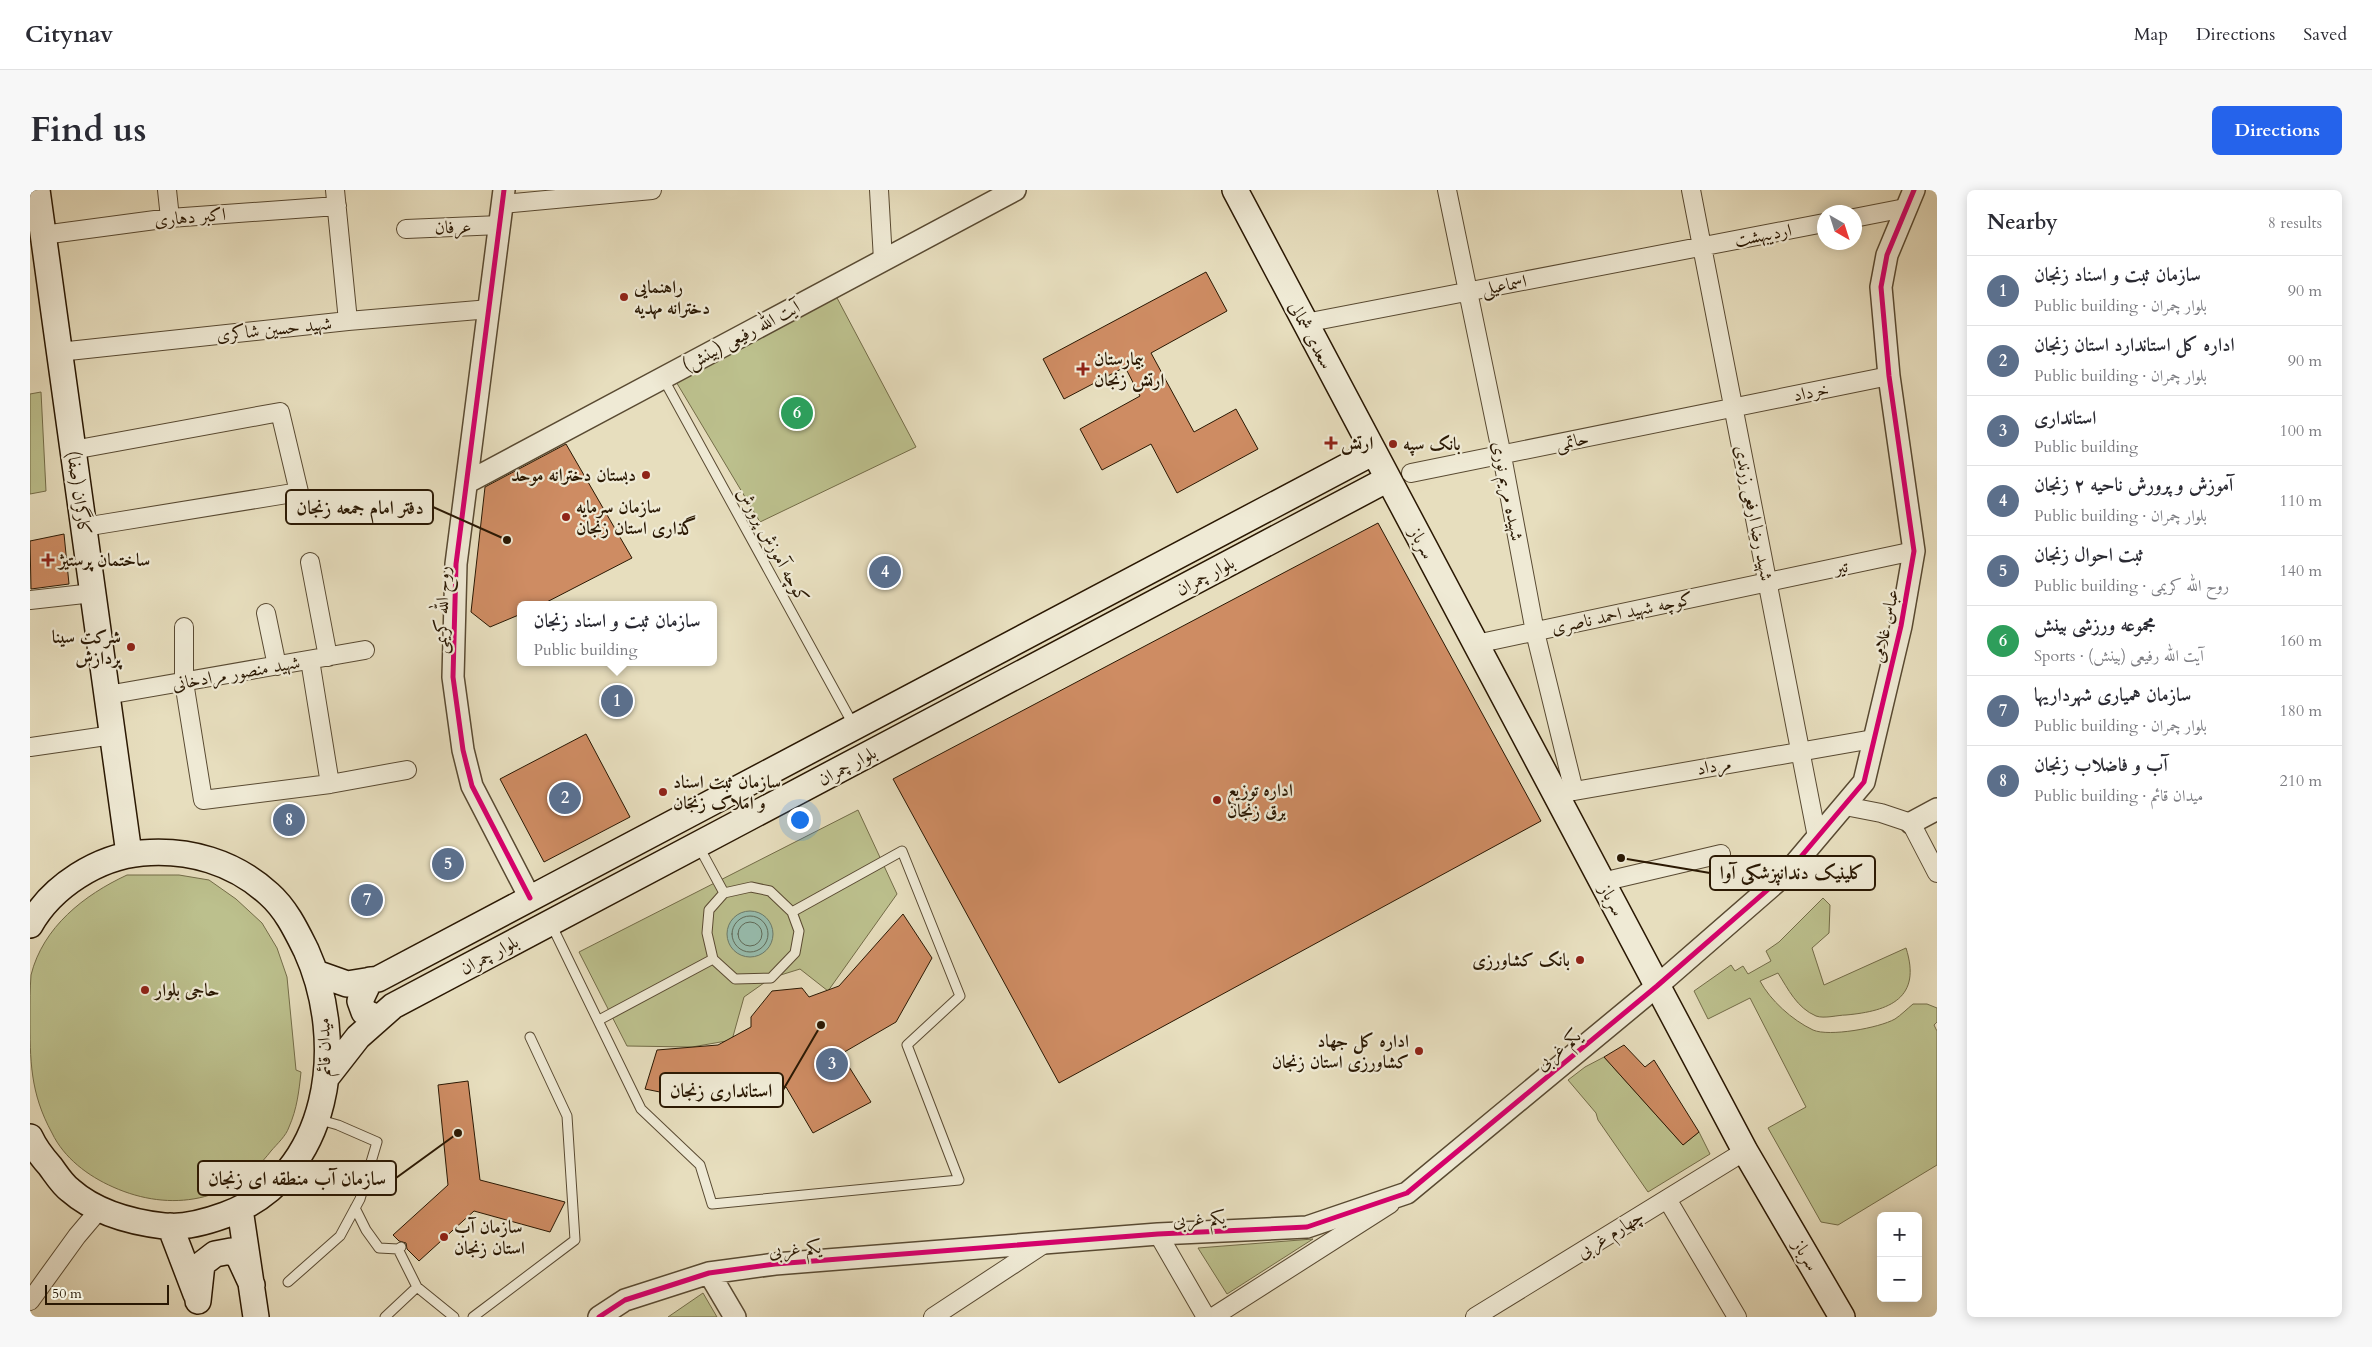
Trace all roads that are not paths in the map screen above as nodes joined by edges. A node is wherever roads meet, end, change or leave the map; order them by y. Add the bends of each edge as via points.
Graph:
1 (37, 190) edge
2 (167, 190) edge
3 (652, 190) edge
4 (879, 190) edge
5 (1234, 190) edge
6 (1447, 190) edge
7 (1691, 190) edge
8 (1011, 191) edge
9 (503, 197) edge
10 (336, 198) edge
11 (1910, 199) edge
12 (1862, 215) edge
13 (170, 218) junction
14 (500, 225) junction
15 (1817, 225) edge
16 (406, 229) dead end
17 (43, 235) junction
18 (1702, 247) junction
19 (884, 260) junction
20 (1468, 292) junction
21 (490, 309) junction
22 (348, 321) junction
23 (1305, 323) junction
24 (59, 352) junction
25 (1889, 376) junction
26 (663, 378) junction
27 (1734, 407) junction
28 (73, 450) junction
29 (1374, 452) junction
30 (1502, 456) junction
31 (1400, 476) junction
32 (1321, 480) junction
33 (468, 482) junction
34 (1329, 511) junction
35 (84, 528) junction
36 (1914, 551) junction
37 (310, 562) dead end
38 (1768, 582) junction
39 (93, 593) junction
40 (30, 600) edge
41 (266, 613) dead end
42 (184, 627) dead end
43 (1534, 632) junction
44 (1476, 644) junction
45 (365, 650) dead end
46 (328, 657) junction
47 (310, 660) junction
48 (276, 666) junction
49 (184, 682) junction
50 (107, 695) junction
51 (854, 727) junction
52 (113, 735) junction
53 (1873, 739) junction
54 (30, 747) edge
55 (1800, 751) junction
56 (869, 754) junction
57 (407, 770) dead end
58 (330, 784) junction
59 (1564, 793) junction
60 (1845, 806) junction
61 (1937, 809) edge
62 (1911, 823) junction
63 (1817, 837) junction
64 (698, 844) junction
65 (129, 854) junction
66 (1721, 854) dead end
67 (1937, 873) edge
68 (1602, 882) junction
69 (724, 893) junction
70 (530, 898) junction
71 (792, 912) junction
72 (551, 922) junction
73 (30, 925) edge
74 (713, 959) junction
75 (316, 973) junction
76 (370, 980) junction
77 (1657, 986) junction
78 (379, 1018) junction
79 (599, 1020) junction
80 (530, 1037) dead end
81 (326, 1078) junction
82 (317, 1119) junction
83 (30, 1137) edge
84 (1745, 1152) junction
85 (1407, 1193) junction
86 (1667, 1199) junction
87 (355, 1208) junction
88 (240, 1209) junction
89 (99, 1210) junction
90 (170, 1226) junction
91 (1158, 1234) junction
92 (1044, 1244) junction
93 (709, 1273) junction
94 (288, 1282) dead end
95 (252, 1285) junction
96 (417, 1287) junction
97 (30, 1301) edge
98 (202, 1309) edge
99 (630, 1309) edge
100 (256, 1317) edge
101 (385, 1317) edge
102 (454, 1317) edge
103 (473, 1317) edge
104 (600, 1317) edge
105 (735, 1317) edge
106 (933, 1317) edge
107 (1206, 1317) edge
108 (1213, 1317) edge
109 (1475, 1317) edge
110 (1737, 1317) edge
111 (1842, 1317) edge

1 - 17 main road, کارگران (صفا)
2 - 13 street
3 - 9 street
4 - 19 street
5 - 23 main road, سعدی شمالی
6 - 20 street, شهیده مریم نوری
7 - 18 street, شهید رضا ارفعی زرندی
8 - 19 street, آیت الله رفیعی (بینش)
9 - 14 street, روح الله کریمی
10 - 13 street, اکبر دهاری
10 - 22 street
11 - 12 street
11 - 25 street, عباس غلامی via 1887,255 1881,286
13 - 17 street, اکبر دهاری
14 - 16 street, عرفان
14 - 21 street, روح الله کریمی
15 - 18 street, اردیبهشت
17 - 24 main road, کارگران (صفا)
18 - 20 street, اسماعیلی
18 - 27 street, شهید رضا ارفعی زرندی
19 - 26 street, آیت الله رفیعی (بینش)
20 - 23 street, اسماعیلی
20 - 30 street, شهیده مریم نوری
21 - 22 street, شهید حسین شاکری
21 - 33 street, روح الله کریمی
22 - 24 street, شهید حسین شاکری
23 - 29 main road, سعدی شمالی
24 - 28 main road, کارگران (صفا)
25 - 27 street, خرداد
25 - 36 street, عباس غلامی
26 - 33 street, آیت الله رفیعی (بینش)
26 - 51 lane, کوچه آموزش پرورش
27 - 30 street, حاتمی
27 - 38 street, شهید رضا ارفعی زرندی
28 - 35 main road, کارگران (صفا)
28 - 35 street via 280,412 299,492
29 - 31 main road, سعدی شمالی
29 - 32 main road, بلوار چمران
30 - 31 street, حاتمی
30 - 43 street, شهیده مریم نوری
31 - 34 main road, بلوار چمران
31 - 44 main road, سرباز
32 - 34 main road via 1335,493 1336,500
32 - 51 main road, بلوار چمران
33 - 70 street, روح الله کریمی via 456,564 454,618 453,677 463,750 472,786
34 - 56 main road, بلوار چمران
35 - 39 main road, کارگران (صفا)
36 - 38 street, تیر
36 - 53 street, عباس غلامی via 1901,626
37 - 46 street
38 - 43 street, کوچه شهید احمد ناصری
38 - 55 street, شهید رضا ارفعی زرندی
39 - 40 street
39 - 50 main road, کارگران (صفا)
41 - 48 street
42 - 49 street
43 - 44 street, کوچه شهید احمد ناصری
43 - 59 street, شهیده مریم نوری
44 - 59 main road, سرباز
45 - 46 street, شهید منصور مرادخانی
46 - 47 street, شهید منصور مرادخانی
47 - 48 street, شهید منصور مرادخانی
47 - 58 street
48 - 49 street, شهید منصور مرادخانی
49 - 50 street, شهید منصور مرادخانی
49 - 58 street via 203,800
50 - 52 main road, کارگران (صفا)
51 - 56 main road
51 - 70 main road, بلوار چمران
52 - 54 street
52 - 65 main road, کارگران (صفا)
53 - 55 street, مرداد
53 - 60 street, عباس غلامی via 1864,782
55 - 59 street, مرداد
55 - 63 street, شهید رضا ارفعی زرندی
56 - 64 main road, بلوار چمران
57 - 58 street
59 - 68 main road, سرباز
60 - 62 street
60 - 63 street, عباس غلامی
61 - 62 street
62 - 67 street
63 - 77 street, عباس غلامی via 1788,872
64 - 69 lane
64 - 72 main road, بلوار چمران
65 - 73 main road, میدان قائم via 93,867 61,888
65 - 75 main road, میدان قائم via 167,851 205,857 240,872 270,895 294,925
66 - 68 street
68 - 77 main road, سرباز
69 - 71 lane via 752,888 770,891
69 - 74 lane via 709,910 706,933
70 - 76 main road, بلوار چمران via 378,979
71 - 74 lane via 799,931 795,953 771,978 735,979
71 - 79 lane via 902,851 960,996 907,1045 959,1180 712,1204 700,1165 641,1108
72 - 78 main road, بلوار چمران via 393,1006
72 - 79 lane
74 - 79 lane
75 - 76 main road, بلوار چمران via 346,984
75 - 81 main road, میدان قائم via 327,1025
76 - 78 main road via 360,1001 364,1012
77 - 84 main road, سرباز
77 - 85 street, یکم غربی
78 - 81 main road, بلوار چمران via 358,1037
80 - 103 lane via 567,1116 575,1240
81 - 82 main road, میدان قائم
82 - 87 lane via 377,1142
82 - 88 main road, میدان قائم via 296,1162 271,1189
83 - 89 main road, میدان قائم via 69,1190
84 - 86 street, چهارم غربی
84 - 111 main road, سرباز
85 - 91 street, یکم غربی via 1307,1226
85 - 108 street
86 - 109 street, چهارم غربی
86 - 110 street
87 - 94 lane via 340,1236
87 - 96 lane via 379,1248 399,1248
88 - 90 main road, میدان قائم via 206,1222
88 - 95 main road
89 - 90 main road, میدان قائم via 134,1222
89 - 97 street
90 - 98 main road
91 - 92 street, یکم غربی
91 - 107 street
92 - 93 street, یکم غربی via 776,1264
92 - 106 street
93 - 99 street, یکم غربی via 666,1287
93 - 105 street
95 - 98 main road via 239,1257 231,1251 215,1254 202,1264
95 - 100 main road
96 - 101 lane
96 - 102 lane
99 - 104 street, یکم غربی

